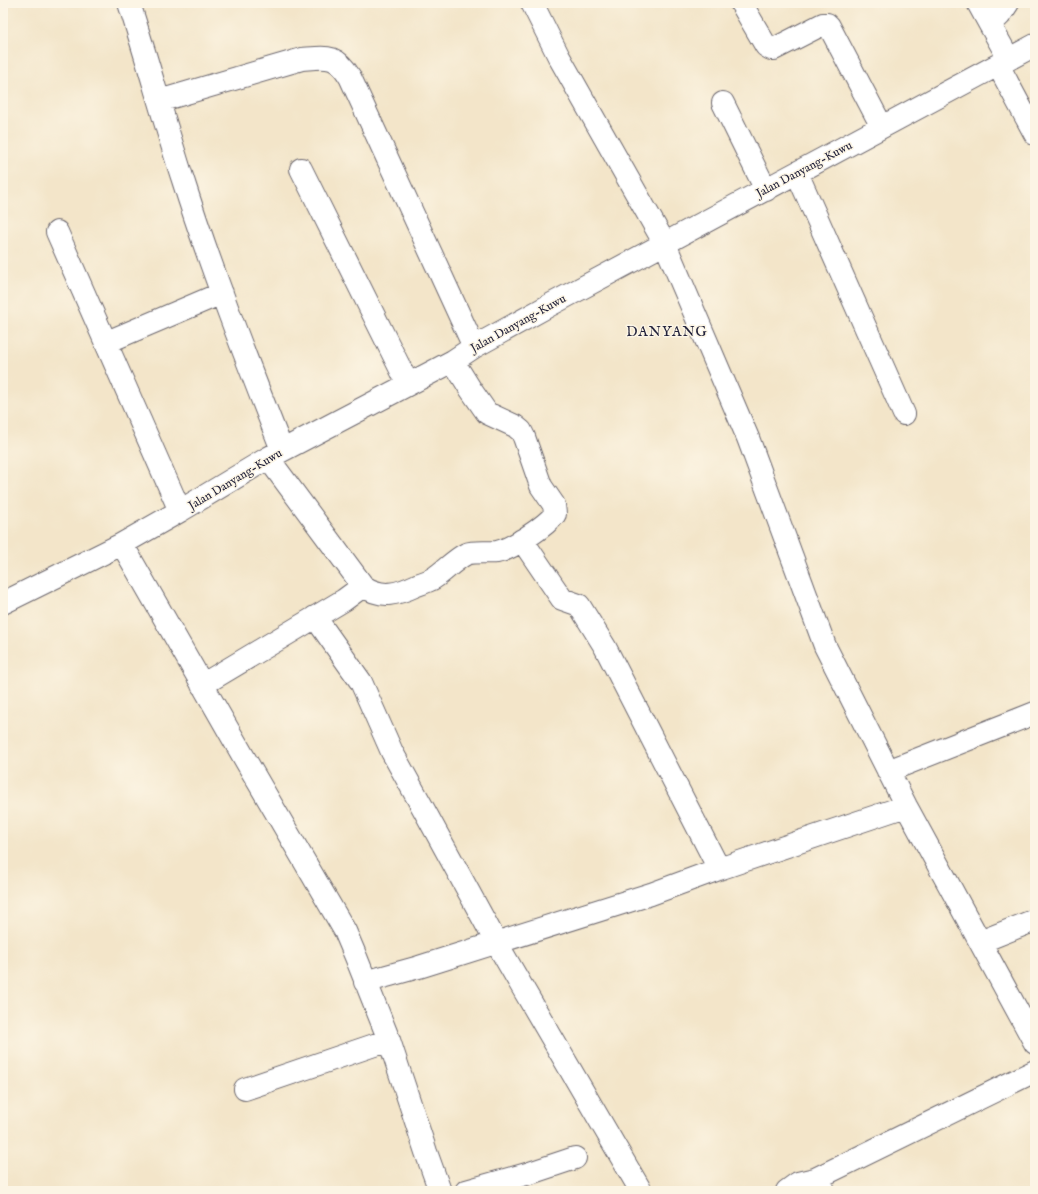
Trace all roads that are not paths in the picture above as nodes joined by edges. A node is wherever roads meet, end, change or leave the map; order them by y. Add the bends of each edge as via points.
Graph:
1 (129, 3) edge
2 (532, 3) edge
3 (741, 3) edge
4 (978, 3) edge
5 (1008, 3) edge
6 (990, 25) junction
7 (1035, 44) edge
8 (1003, 62) junction
9 (159, 101) junction
10 (723, 104) dead end
11 (882, 127) junction
12 (1035, 134) edge
13 (301, 168) dead end
14 (797, 173) junction
15 (766, 190) junction
16 (57, 232) dead end
17 (665, 244) junction
18 (222, 294) junction
19 (107, 342) junction
20 (474, 347) junction
21 (453, 361) junction
22 (408, 384) junction
23 (904, 414) dead end
24 (275, 454) junction
25 (180, 511) junction
26 (522, 540) junction
27 (122, 544) junction
28 (363, 586) junction
29 (3, 603) edge
30 (316, 616) junction
31 (202, 685) junction
32 (1035, 713) edge
33 (888, 771) junction
34 (906, 806) junction
35 (718, 869) junction
36 (1035, 920) edge
37 (496, 942) junction
38 (980, 942) junction
39 (365, 982) junction
40 (389, 1040) junction
41 (1035, 1043) edge
42 (1035, 1071) edge
43 (245, 1089) dead end
44 (575, 1158) dead end
45 (820, 1185) edge
46 (440, 1191) edge
47 (466, 1191) edge
48 (641, 1191) edge
49 (787, 1191) edge

1 - 9 street
2 - 17 street
3 - 11 street via 766,46 771,49 827,24
4 - 6 street
5 - 6 street
6 - 8 street
7 - 8 street, Jalan Danyang-Kuwu
8 - 11 street, Jalan Danyang-Kuwu
8 - 12 street
9 - 18 street via 183,181
9 - 20 street via 302,59 332,58 338,62 350,78
10 - 15 street
11 - 14 street, Jalan Danyang-Kuwu
13 - 22 street
14 - 15 street, Jalan Danyang-Kuwu
14 - 23 street
15 - 17 street, Jalan Danyang-Kuwu
16 - 19 street
17 - 20 street, Jalan Danyang-Kuwu
17 - 33 street via 748,438 825,646
18 - 19 street
18 - 24 street
19 - 25 street
20 - 21 street, Jalan Danyang-Kuwu
21 - 22 street, Jalan Danyang-Kuwu
21 - 26 street via 487,413 521,431 541,486 554,505 555,514 550,520
22 - 24 street, Jalan Danyang-Kuwu
24 - 25 street, Jalan Danyang-Kuwu
24 - 28 street
25 - 27 street, Jalan Danyang-Kuwu
26 - 28 street via 498,552 467,554 434,578 401,593 378,594
26 - 35 street via 562,599 579,605 605,647
27 - 29 street, Jalan Danyang-Kuwu
27 - 31 street
28 - 30 street
30 - 31 street
30 - 37 street via 361,682 392,752
31 - 39 street via 344,931
32 - 33 street
33 - 34 street
34 - 35 street
34 - 38 street
35 - 37 street via 651,894
36 - 38 street
37 - 39 street
37 - 48 street
38 - 41 street
39 - 40 street
40 - 43 street
40 - 46 street
42 - 45 street
44 - 47 street
45 - 49 street via 798,1183

